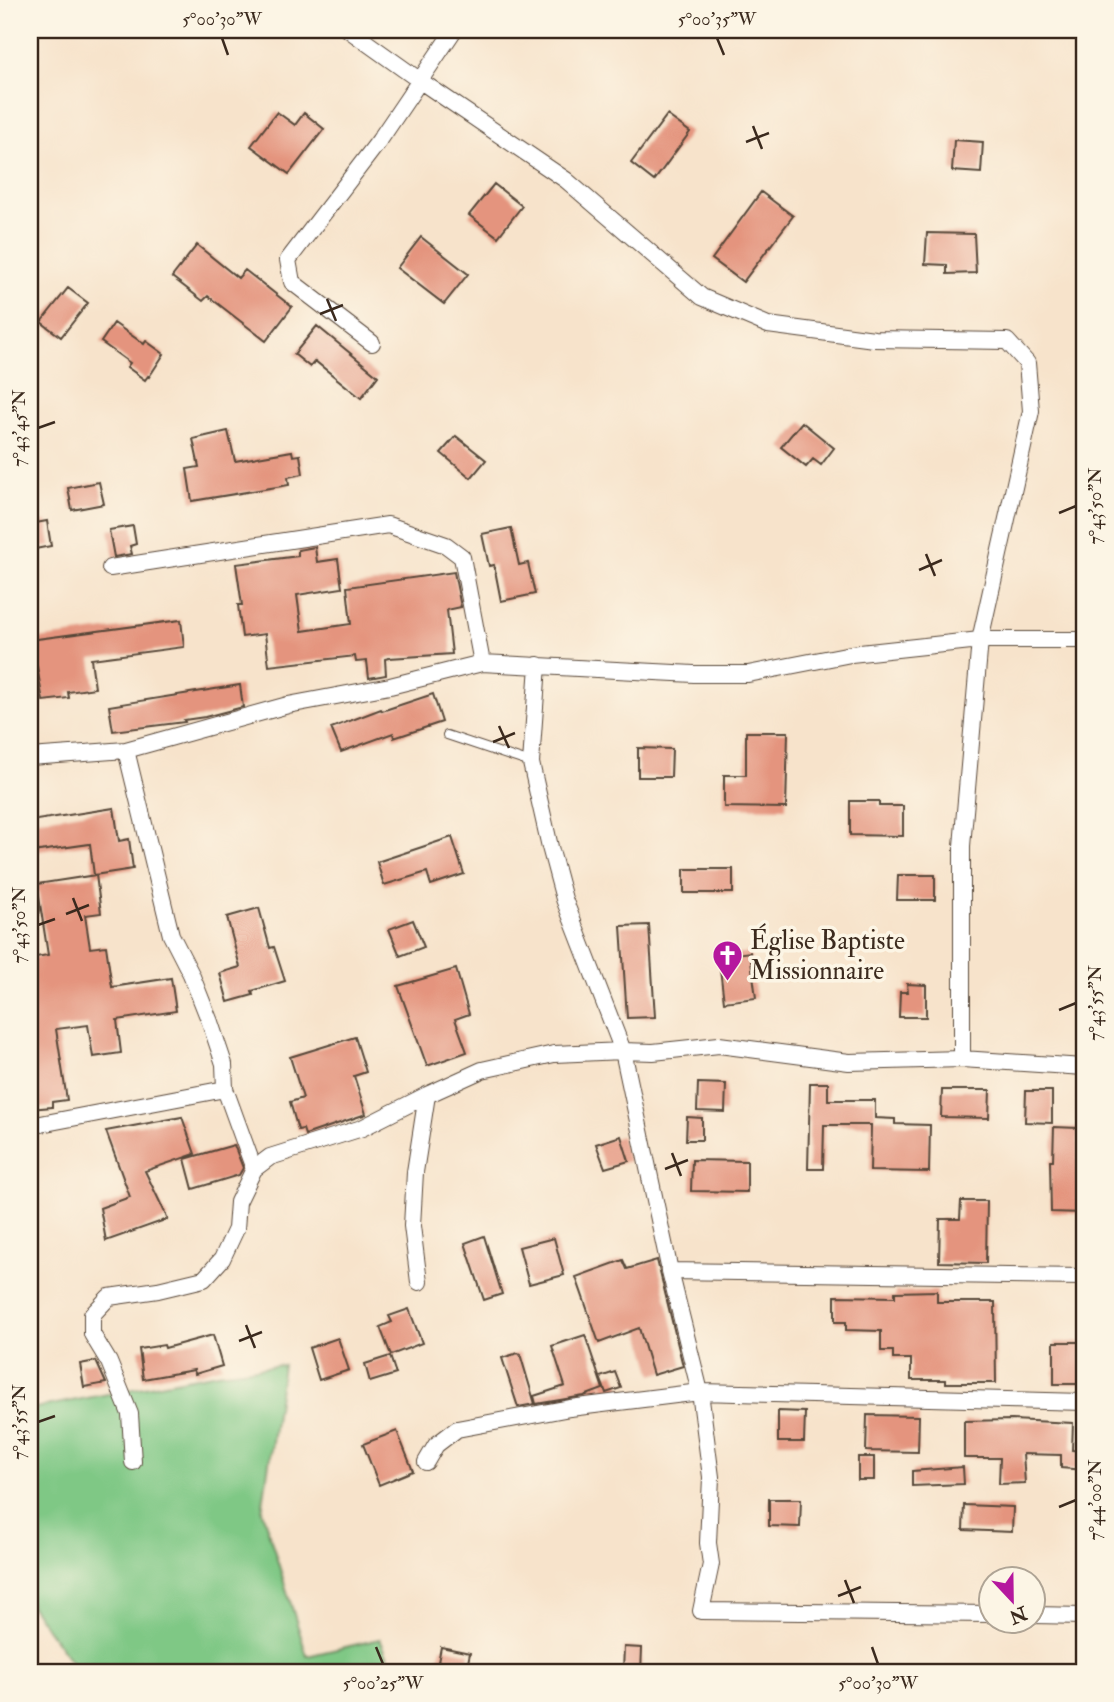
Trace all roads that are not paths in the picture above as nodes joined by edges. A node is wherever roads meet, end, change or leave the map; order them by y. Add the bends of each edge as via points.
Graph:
1 (349, 30) edge
2 (454, 30) edge
3 (419, 80) junction
4 (372, 344) dead end
5 (110, 568) dead end
6 (979, 640) junction
7 (1084, 640) edge
8 (482, 663) junction
9 (538, 665) junction
10 (447, 735) dead end
11 (127, 750) junction
12 (30, 757) edge
13 (531, 763) junction
14 (623, 1051) junction
15 (962, 1059) junction
16 (1084, 1067) edge
17 (225, 1089) junction
18 (427, 1096) junction
19 (30, 1126) edge
20 (254, 1169) junction
21 (670, 1271) junction
22 (1084, 1277) edge
23 (419, 1282) dead end
24 (700, 1392) junction
25 (1084, 1402) edge
26 (132, 1462) dead end
27 (426, 1462) dead end
28 (978, 1614) edge
29 (1048, 1615) edge
30 (1084, 1616) edge

1 - 3 street
2 - 3 street
3 - 4 street via 379,141 288,260 292,282
3 - 6 street via 566,180 702,297 768,325 874,339 1007,341 1027,363 1031,411
5 - 8 street via 388,525 446,545 462,557
6 - 7 street
6 - 9 street via 851,654 748,674
6 - 15 street via 962,846
8 - 9 street
8 - 11 street via 288,705
9 - 13 street
10 - 13 lane
11 - 12 street
11 - 17 street via 170,935 211,1021 224,1064
13 - 14 street via 564,899
14 - 15 street via 719,1045 849,1062
14 - 18 street via 519,1060 482,1070
14 - 21 street
15 - 16 street
17 - 19 street
17 - 20 street
18 - 20 street via 362,1128 270,1157
18 - 23 street via 412,1226
20 - 26 street via 238,1202 236,1229 222,1259 204,1279 109,1297 92,1315 92,1334 130,1414
21 - 22 street
21 - 24 street
24 - 25 street
24 - 27 street via 570,1408 457,1429 436,1446
24 - 28 street via 711,1477 711,1564 701,1611
29 - 30 street

